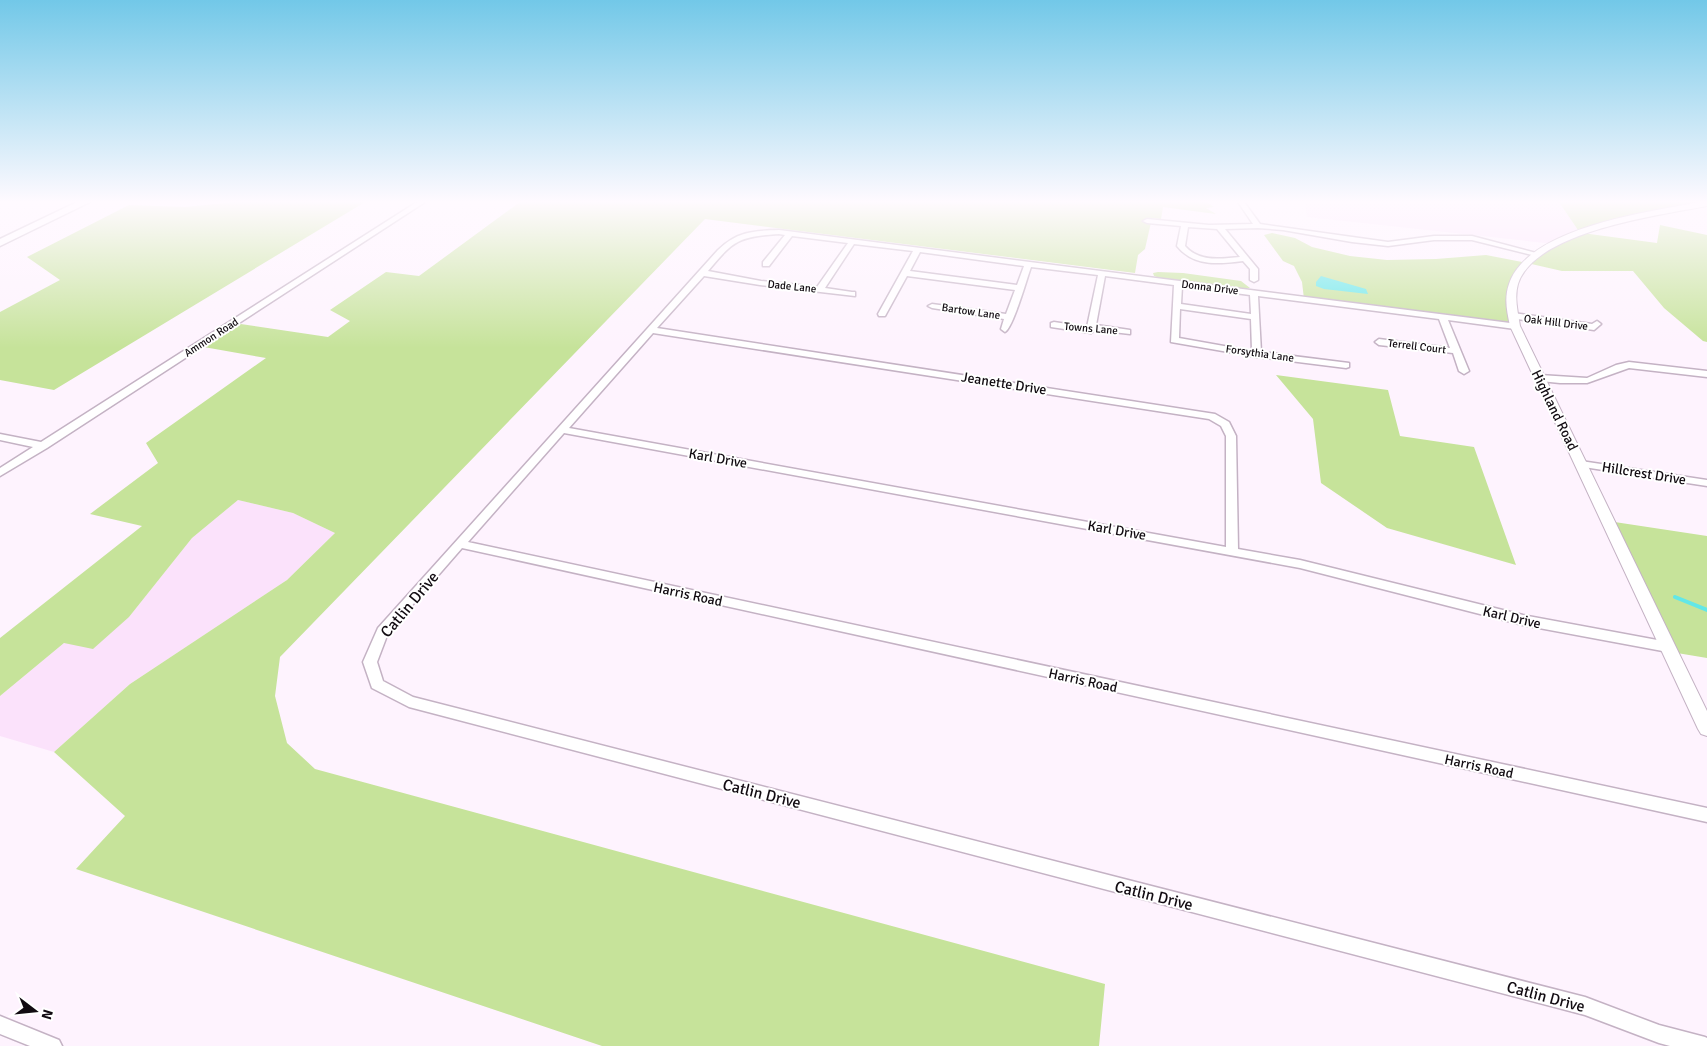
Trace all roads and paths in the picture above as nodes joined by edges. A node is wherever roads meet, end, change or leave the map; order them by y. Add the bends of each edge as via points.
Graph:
1 (918, 250) edge
2 (346, 251) edge
3 (723, 251) edge
4 (777, 251) edge
5 (846, 251) edge
6 (924, 251) edge
7 (1184, 251) edge
8 (1240, 251) edge
9 (1523, 251) edge
10 (1542, 251) edge
11 (1536, 254) junction
12 (1246, 258) junction
13 (766, 264) dead end
14 (1028, 264) junction
15 (703, 273) junction
16 (905, 273) junction
17 (1102, 273) junction
18 (1254, 280) dead end
19 (1178, 283) junction
20 (1020, 288) junction
21 (820, 289) junction
22 (1254, 292) junction
23 (852, 294) dead end
24 (932, 306) dead end
25 (1176, 306) junction
26 (882, 314) dead end
27 (1010, 316) junction
28 (1254, 317) junction
29 (1443, 317) junction
30 (1514, 321) junction
31 (1597, 324) dead end
32 (1054, 325) dead end
33 (1092, 327) junction
34 (1006, 329) dead end
35 (652, 330) junction
36 (1127, 332) dead end
37 (1379, 342) dead end
38 (1456, 351) junction
39 (1257, 354) junction
40 (1346, 364) dead end
41 (1464, 371) dead end
42 (1538, 374) junction
43 (1707, 374) edge
44 (562, 430) junction
45 (0, 436) edge
46 (42, 446) junction
47 (1581, 464) junction
48 (0, 473) edge
49 (1707, 483) edge
50 (460, 544) junction
51 (1232, 551) junction
52 (1668, 647) junction
53 (1707, 729) edge
54 (1707, 815) edge
55 (0, 1025) edge
56 (54, 1046) edge
57 (1705, 1046) edge

1 - 16 street
2 - 46 street, Ammon Road
3 - 15 street, Catlin Drive
4 - 13 street
5 - 21 street
6 - 14 street, Donna Drive
7 - 12 street via 1196,258 1212,261
8 - 12 street
9 - 11 street
10 - 11 street, Highland Road
11 - 30 street, Highland Road via 1516,278 1510,301
12 - 18 street via 1254,269
14 - 17 street, Donna Drive
14 - 20 street
15 - 21 street, Dade Lane
15 - 35 street, Catlin Drive
16 - 20 street
16 - 26 street
17 - 19 street, Donna Drive
17 - 33 street
19 - 22 street, Donna Drive
19 - 25 street
20 - 27 street
21 - 23 street, Dade Lane
22 - 28 street
22 - 29 street, Donna Drive
24 - 27 street, Bartow Lane
25 - 28 street
25 - 39 street, Forsythia Lane via 1174,340
27 - 34 street
28 - 39 street
29 - 30 street, Donna Drive
29 - 38 street
30 - 31 street, Oak Hill Drive via 1594,327
30 - 42 street, Highland Road
32 - 33 street, Towns Lane via 1092,330
33 - 36 street, Towns Lane
35 - 44 street, Catlin Drive
35 - 51 street, Jeanette Drive via 1212,416 1226,424 1231,436
37 - 38 street, Terrell Court
38 - 41 street
39 - 40 street, Forsythia Lane
42 - 43 street via 1589,380 1616,366 1630,365
42 - 47 street, Highland Road
44 - 50 street, Catlin Drive
44 - 51 street, Karl Drive
45 - 46 street
46 - 48 street, Ammon Road
47 - 49 street, Hillcrest Drive
47 - 52 street, Highland Road
50 - 54 street, Harris Road
50 - 57 street, Catlin Drive via 382,631 370,662 377,684 409,702 1585,1006 1659,1034
51 - 52 street, Karl Drive via 1325,569 1523,620
52 - 53 street, Highland Road
55 - 56 street

